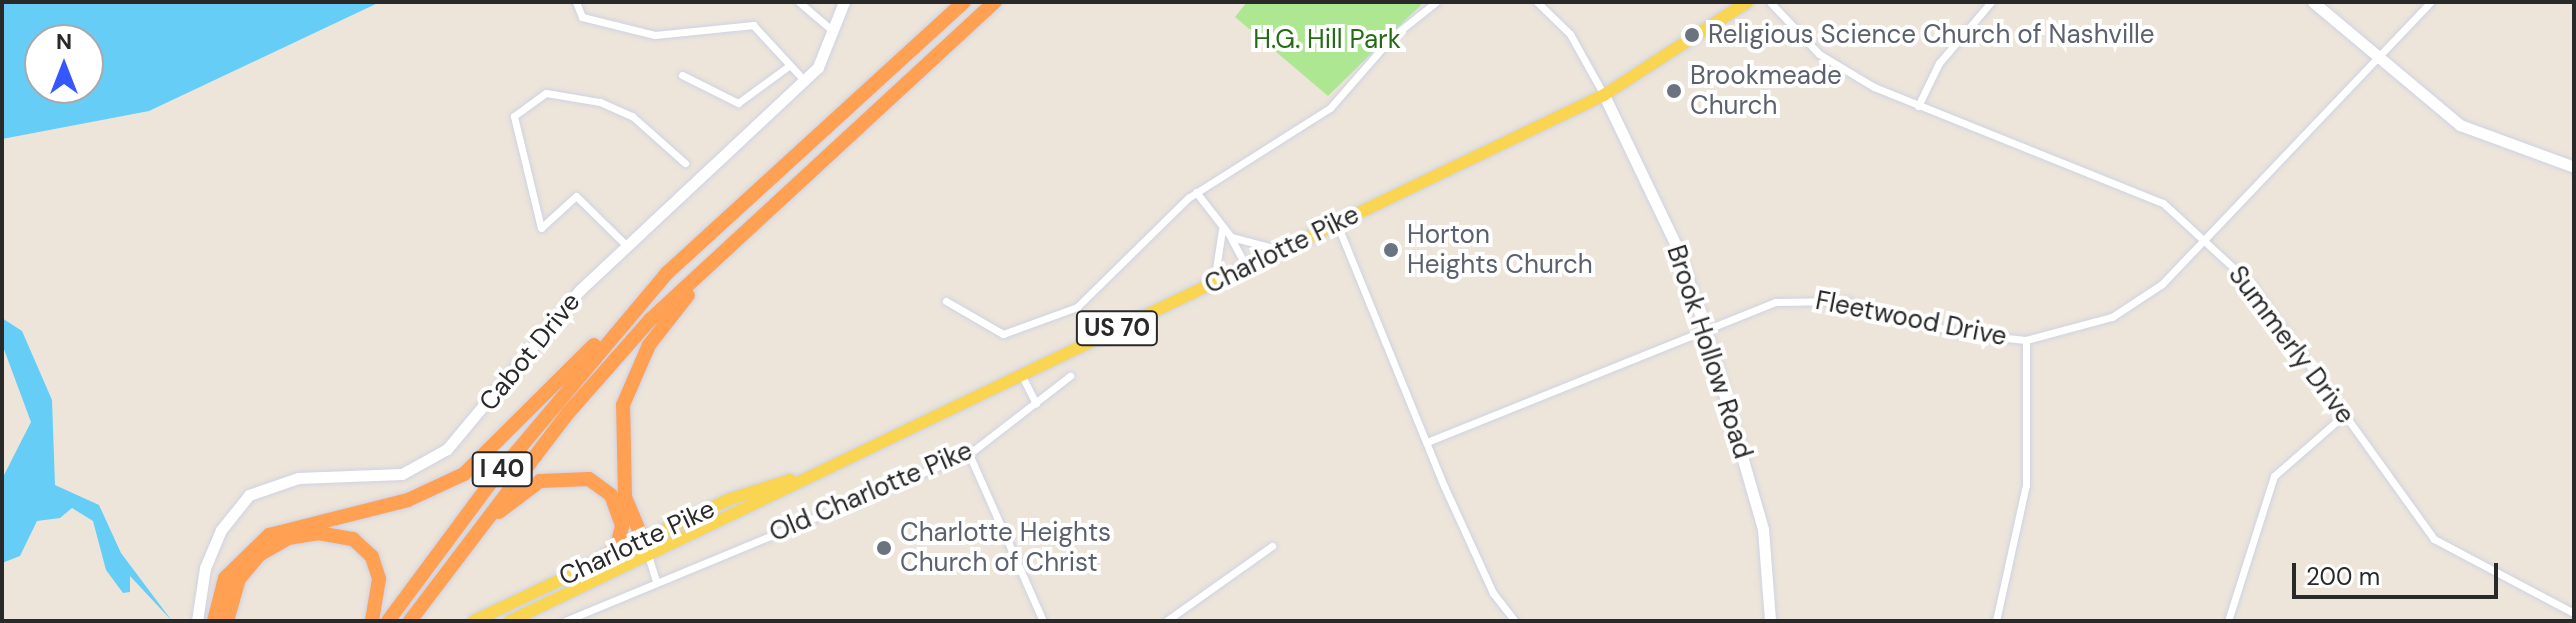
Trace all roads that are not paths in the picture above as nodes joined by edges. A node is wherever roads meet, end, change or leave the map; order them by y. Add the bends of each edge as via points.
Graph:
1 (576, 2) edge
2 (799, 2) edge
3 (844, 2) edge
4 (964, 2) edge
5 (995, 2) edge
6 (1436, 2) edge
7 (1537, 2) edge
8 (1747, 2) edge
9 (1770, 2) edge
10 (1991, 2) edge
11 (2313, 2) edge
12 (2431, 2) edge
13 (834, 33) junction
14 (2378, 60) junction
15 (790, 65) junction
16 (682, 75) dead end
17 (804, 80) junction
18 (1604, 95) junction
19 (1918, 106) junction
20 (685, 163) dead end
21 (2574, 167) edge
22 (1196, 192) junction
23 (1337, 224) junction
24 (1222, 230) junction
25 (1231, 237) junction
26 (2205, 239) junction
27 (627, 246) junction
28 (1285, 250) junction
29 (722, 251) junction
30 (1247, 268) junction
31 (1214, 283) junction
32 (946, 301) dead end
33 (622, 321) junction
34 (1705, 328) junction
35 (2026, 340) junction
36 (1021, 374) junction
37 (1070, 376) dead end
38 (1036, 403) junction
39 (2345, 414) junction
40 (1427, 442) junction
41 (969, 454) junction
42 (805, 476) junction
43 (480, 527) junction
44 (643, 540) junction
45 (1272, 546) dead end
46 (648, 555) junction
47 (602, 560) junction
48 (656, 582) junction
49 (2574, 613) edge
50 (197, 621) edge
51 (214, 621) edge
52 (227, 621) edge
53 (372, 621) edge
54 (388, 621) edge
55 (410, 621) edge
56 (474, 621) edge
57 (510, 621) edge
58 (565, 621) edge
59 (1043, 621) edge
60 (1166, 621) edge
61 (1515, 621) edge
62 (1770, 621) edge
63 (1996, 621) edge
64 (2228, 621) edge

1 - 15 street via 582,17 655,35 753,25
2 - 13 street
3 - 13 street, Cabot Drive
4 - 33 highway, I 40
5 - 29 highway, I 40
6 - 22 street via 1392,37 1309,125
7 - 18 street via 1570,34
8 - 18 main road, Charlotte Pike / US 70
9 - 19 street, Summerly Drive via 1819,54
10 - 19 street via 1939,63
11 - 14 street
12 - 14 street, Fleetwood Drive
13 - 17 street, Cabot Drive
14 - 21 street via 2460,125
14 - 26 street, Fleetwood Drive
15 - 16 street via 738,103
15 - 17 street
17 - 27 street, Cabot Drive
18 - 23 main road, Charlotte Pike / US 70
18 - 34 street, Brook Hollow Road via 1675,243
19 - 26 street, Summerly Drive via 2124,182
20 - 27 street via 632,116 600,102 546,93 514,116 541,228 576,196
22 - 24 street
22 - 32 street via 1115,278 1058,318 1003,334
23 - 28 main road, Charlotte Pike / US 70
23 - 40 street
24 - 25 street
24 - 31 street
25 - 28 street
25 - 30 street
26 - 35 street, Fleetwood Drive via 2162,284 2112,317
26 - 39 street, Summerly Drive via 2250,283
27 - 50 street, Cabot Drive via 580,290 447,449 402,474 298,478 249,495 221,530 205,568
28 - 30 main road, Charlotte Pike / US 70
29 - 43 highway, I 40 via 568,413
29 - 44 highway via 649,345 623,405 625,497
30 - 31 main road, Charlotte Pike / US 70
31 - 36 main road, Charlotte Pike / US 70
33 - 51 highway via 464,474 408,500 269,535 225,578
33 - 54 highway, I 40
34 - 35 street, Fleetwood Drive via 1776,302 1814,298 1958,333
34 - 40 street, Fleetwood Drive
34 - 62 street, Brook Hollow Road via 1763,529
35 - 63 street via 2026,485
36 - 38 street
36 - 42 main road, Charlotte Pike / US 70
37 - 38 street, Old Charlotte Pike
38 - 41 street, Old Charlotte Pike
39 - 49 street, Summerly Drive via 2434,539
39 - 64 street via 2274,476
40 - 61 street via 1493,593
41 - 48 street, Old Charlotte Pike
41 - 59 street
42 - 44 main road, Charlotte Pike / US 70 via 730,499
42 - 46 main road, Charlotte Pike / US 70
43 - 47 highway via 540,481 589,479 611,495 622,526 617,546
43 - 55 highway, I 40
44 - 46 main road
44 - 47 main road, Charlotte Pike / US 70
45 - 60 street
46 - 48 street
46 - 57 main road, Charlotte Pike / US 70
47 - 56 main road, Charlotte Pike / US 70
48 - 58 street, Old Charlotte Pike
52 - 53 highway via 239,579 259,555 288,538 318,533 353,539 372,557 379,579

